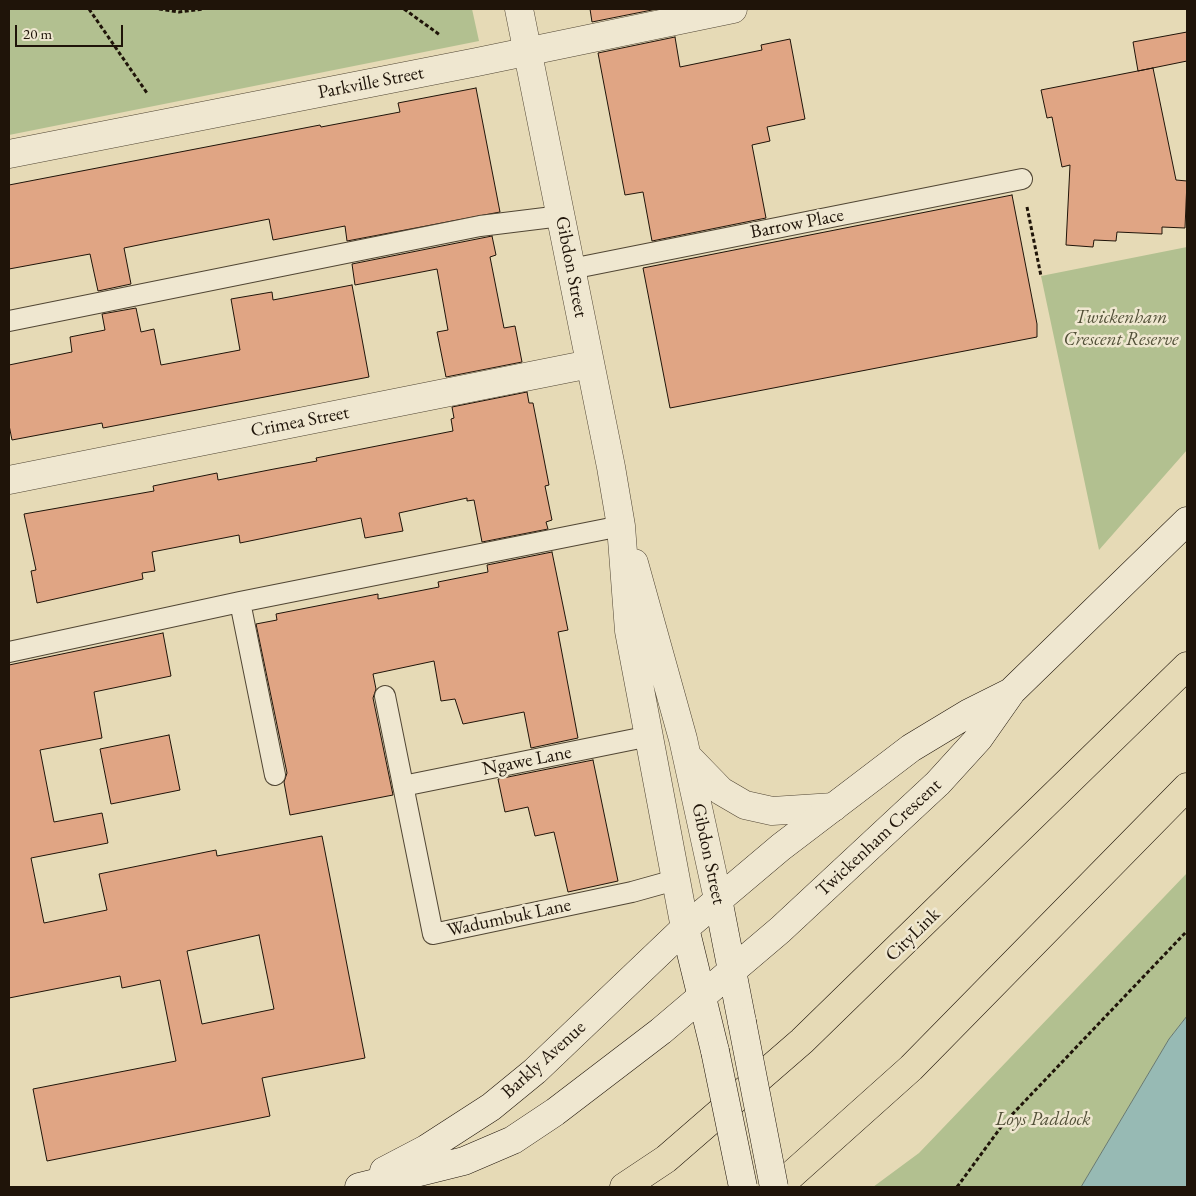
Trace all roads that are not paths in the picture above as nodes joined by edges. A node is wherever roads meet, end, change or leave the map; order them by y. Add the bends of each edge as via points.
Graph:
1 (519, 9) edge
2 (733, 9) edge
3 (527, 52) junction
4 (9, 154) edge
5 (1022, 179) road end
6 (561, 216) junction
7 (572, 268) junction
8 (9, 321) edge
9 (590, 364) junction
10 (9, 480) edge
11 (1187, 521) edge
12 (621, 526) junction
13 (240, 602) junction
14 (9, 652) edge
15 (1187, 666) edge
16 (1012, 691) junction
17 (385, 696) dead end
18 (650, 736) junction
19 (687, 756) junction
20 (275, 775) dead end
21 (403, 786) junction
22 (1187, 788) edge
23 (834, 807) junction
24 (675, 880) junction
25 (718, 899) junction
26 (685, 928) junction
27 (732, 971) junction
28 (701, 998) junction
29 (666, 1159) junction
30 (346, 1187) edge
31 (359, 1187) edge
32 (624, 1187) edge
33 (635, 1187) edge
34 (743, 1187) edge
35 (774, 1187) edge
36 (778, 1187) edge

1 - 3 street, Gibdon Street
2 - 3 street, Parkville Street
3 - 4 street, Parkville Street
3 - 6 street, Gibdon Street
5 - 7 lane, Barrow Place
6 - 7 street, Gibdon Street
6 - 8 lane via 480,226
7 - 9 street, Gibdon Street
9 - 10 street, Crimea Street
9 - 12 street, Gibdon Street
11 - 16 street, Twickenham Crescent
12 - 13 lane
12 - 18 street, Gibdon Street via 629,630
12 - 19 street, Gibdon Street via 642,588
13 - 14 lane
13 - 20 lane
15 - 29 highway, CityLink via 802,1041
16 - 23 street, Twickenham Crescent via 935,732
16 - 27 street, Twickenham Crescent via 979,738 938,783
17 - 21 lane, Wadumbuk Lane
18 - 21 lane, Ngawe Lane
18 - 24 street, Gibdon Street
19 - 23 street via 721,791 745,805 772,811
19 - 25 street, Gibdon Street
21 - 24 lane, Wadumbuk Lane via 434,934
22 - 36 highway via 911,1068
23 - 25 street, Twickenham Crescent
24 - 26 street, Gibdon Street
25 - 26 street, Barkly Avenue
25 - 27 street, Gibdon Street
26 - 28 street, Gibdon Street
26 - 30 street, Barkly Avenue via 535,1071 491,1107 426,1149
27 - 28 street
27 - 35 street, Gibdon Street, bridge
28 - 31 street via 555,1112 513,1140 464,1161
28 - 34 street, Gibdon Street, bridge via 716,1051
29 - 32 highway, CityLink
29 - 33 highway

